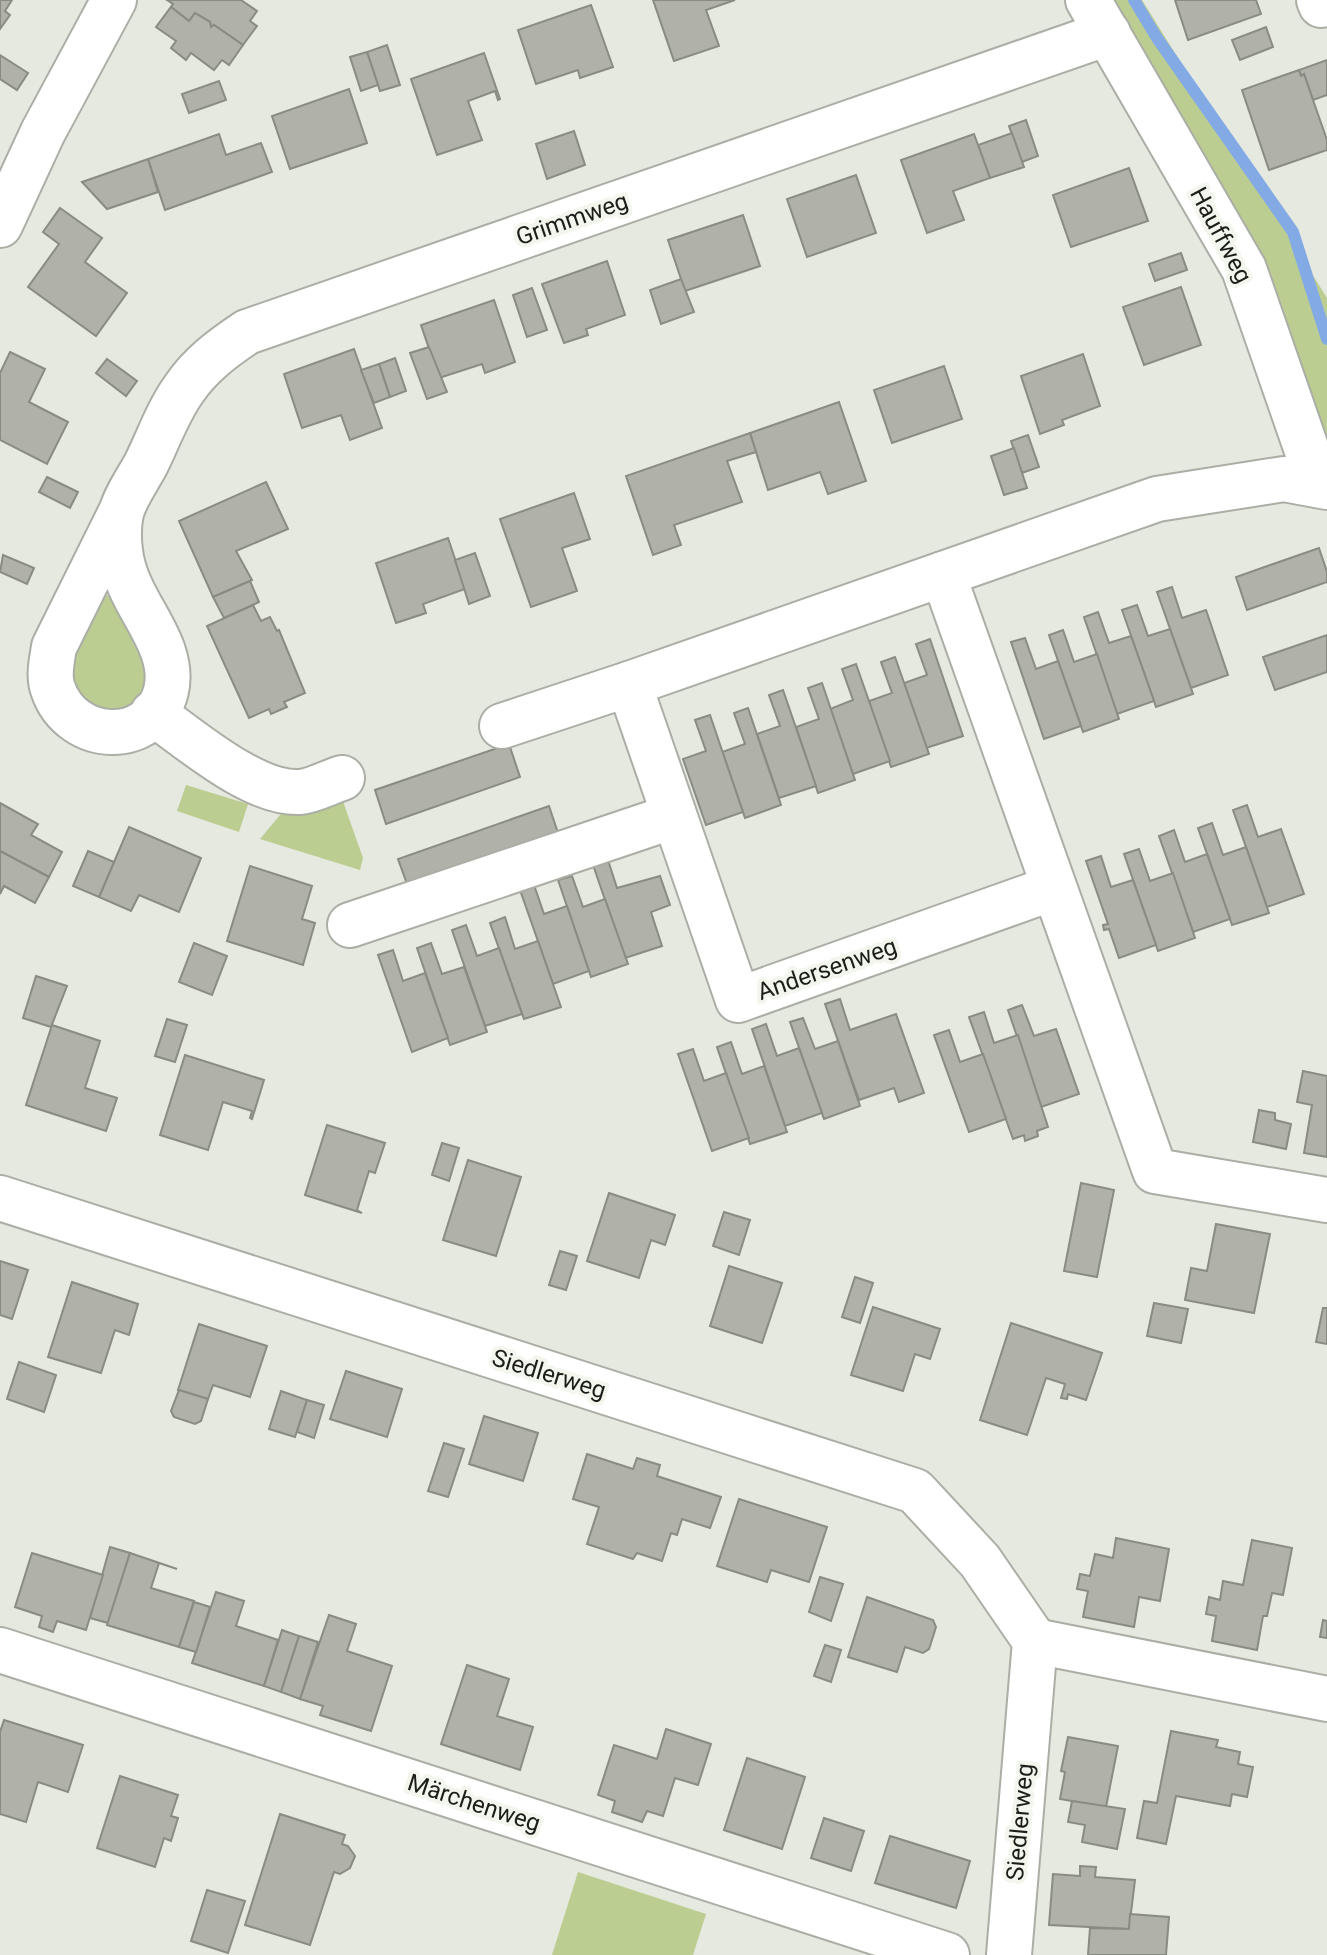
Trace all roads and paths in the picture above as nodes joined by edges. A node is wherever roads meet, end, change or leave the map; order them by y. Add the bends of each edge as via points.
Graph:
1 (114, 0) edge
2 (1098, 16) edge
3 (0, 225) edge
4 (1323, 486) edge
5 (121, 512) junction
6 (943, 574) junction
7 (629, 684) junction
8 (153, 713) junction
9 (502, 726) dead end
10 (342, 778) dead end
11 (674, 816) junction
12 (1053, 888) junction
13 (350, 925) dead end
14 (0, 1198) edge
15 (1327, 1200) edge
16 (1035, 1641) junction
17 (0, 1650) edge
18 (1327, 1699) edge
19 (947, 1955) edge
20 (1009, 1955) edge

1 - 3 street
2 - 4 street, Hauffweg via 1244,269
2 - 5 street, Grimmweg via 247,332 207,362 184,389
4 - 6 street via 1284,479 1157,499
5 - 8 street, Grimmweg via 125,575 167,669 166,693
5 - 8 street, Grimmweg via 54,647 52,686 64,712 101,732 122,732
6 - 7 street
6 - 12 street
7 - 9 street
7 - 11 street, Andersenweg
8 - 10 street via 246,777 273,789 301,792
11 - 12 street, Andersenweg via 738,1000
11 - 13 street
12 - 15 street via 1155,1171
14 - 16 street, Siedlerweg via 915,1491 980,1561
16 - 18 street
16 - 20 street, Siedlerweg
17 - 19 street, Märchenweg

